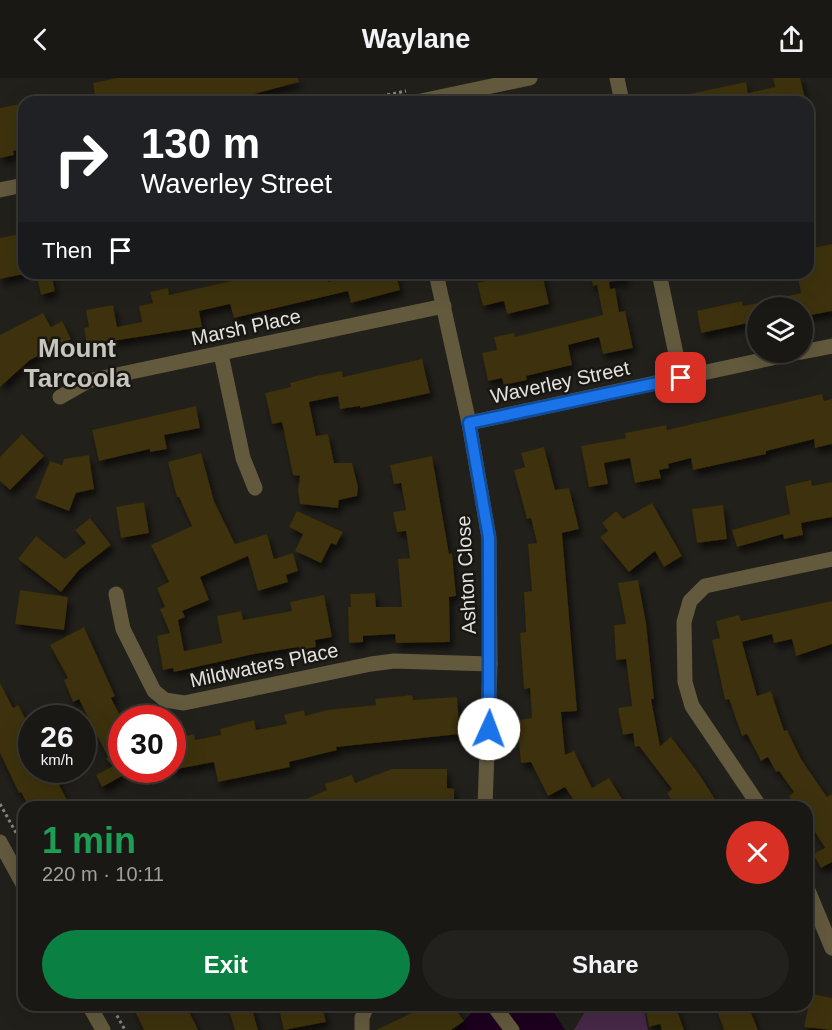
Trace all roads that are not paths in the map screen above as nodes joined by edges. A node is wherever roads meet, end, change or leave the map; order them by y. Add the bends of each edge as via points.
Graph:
1 (530, 78) edge
2 (617, 78) edge
3 (444, 96) edge
4 (621, 96) edge
5 (18, 186) edge
6 (0, 190) edge
7 (437, 279) edge
8 (659, 279) edge
9 (444, 306) junction
10 (832, 346) edge
11 (813, 350) edge
12 (220, 354) junction
13 (750, 363) edge
14 (681, 378) junction
15 (60, 397) dead end
16 (469, 423) junction
17 (255, 488) dead end
18 (832, 559) edge
19 (116, 594) dead end
20 (490, 664) junction
21 (485, 801) edge
22 (756, 801) edge
23 (0, 842) edge
24 (18, 875) edge
25 (813, 902) edge
26 (832, 948) edge
27 (92, 1011) edge
28 (365, 1011) edge
29 (498, 1011) edge
30 (103, 1030) edge
31 (362, 1030) edge
32 (512, 1030) edge

1 - 3 street
2 - 4 street
5 - 6 street
7 - 9 street, Ashton Close
8 - 14 street
9 - 12 street, Marsh Place
9 - 16 street, Ashton Close
10 - 11 street, Waverley Street
12 - 15 street, Marsh Place via 88,381
12 - 17 street via 243,458
13 - 14 street, Waverley Street
14 - 16 street, Waverley Street
16 - 20 street, Ashton Close via 489,538
18 - 22 street via 705,586 690,601 684,622 685,682 692,706
19 - 20 street, Mildwaters Place via 123,629 154,691 165,700 184,703 382,662
20 - 21 street, Ashton Close
23 - 24 street
25 - 26 street
27 - 30 street
28 - 31 street
29 - 32 street

